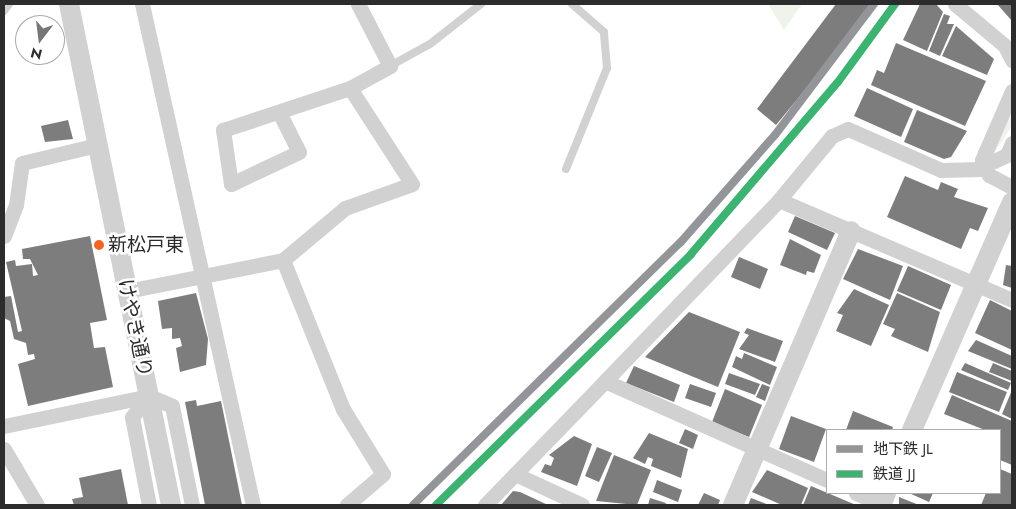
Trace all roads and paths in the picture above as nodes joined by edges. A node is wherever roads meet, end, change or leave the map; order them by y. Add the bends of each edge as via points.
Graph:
1 (9, 4) edge
2 (69, 4) edge
3 (142, 4) edge
4 (358, 4) edge
5 (481, 4) edge
6 (572, 4) edge
7 (955, 4) edge
8 (4, 11) edge
9 (1012, 60) edge
10 (390, 66) junction
11 (350, 88) junction
12 (1012, 91) edge
13 (280, 114) junction
14 (1012, 143) edge
15 (97, 145) junction
16 (984, 153) junction
17 (983, 169) junction
18 (566, 170) dead end
19 (1012, 187) edge
20 (779, 200) junction
21 (1012, 202) edge
22 (851, 231) junction
23 (4, 236) edge
24 (283, 260) junction
25 (206, 276) junction
26 (975, 283) junction
27 (127, 291) junction
28 (1012, 300) edge
29 (605, 381) junction
30 (149, 396) junction
31 (4, 426) edge
32 (912, 429) edge
33 (4, 449) edge
34 (757, 450) junction
35 (515, 474) junction
36 (826, 480) edge
37 (859, 494) edge
38 (883, 502) edge
39 (37, 505) edge
40 (150, 505) edge
41 (171, 505) edge
42 (192, 505) edge
43 (253, 505) edge
44 (347, 505) edge
45 (485, 505) edge
46 (582, 505) edge
47 (733, 505) edge

1 - 8 lane
2 - 15 street, けやき通り
3 - 25 street via 170,145
4 - 10 street
5 - 10 lane via 430,44
6 - 18 lane via 604,32 608,68
7 - 9 street via 1005,46
10 - 11 street
11 - 13 street
11 - 24 street via 412,184 345,208
12 - 16 street
13 - 13 street via 223,130 231,184 246,180 299,152
14 - 16 street via 1007,155 994,161
15 - 23 street via 29,158 22,163 16,205
15 - 27 street, けやき通り
16 - 17 street
17 - 19 street
17 - 20 street via 941,170 848,129 832,136
20 - 22 street
20 - 29 street
21 - 26 street
22 - 26 street
22 - 34 street
24 - 25 street
24 - 44 street via 343,409 383,474
25 - 27 street
25 - 43 street
26 - 28 street
26 - 32 street
27 - 30 street, けやき通り
29 - 34 street
29 - 35 street
30 - 31 street
30 - 40 street via 132,417
30 - 41 street, けやき通り
30 - 42 street via 172,406
33 - 39 street
34 - 36 street
34 - 47 street
35 - 45 street
35 - 46 street
37 - 38 street

